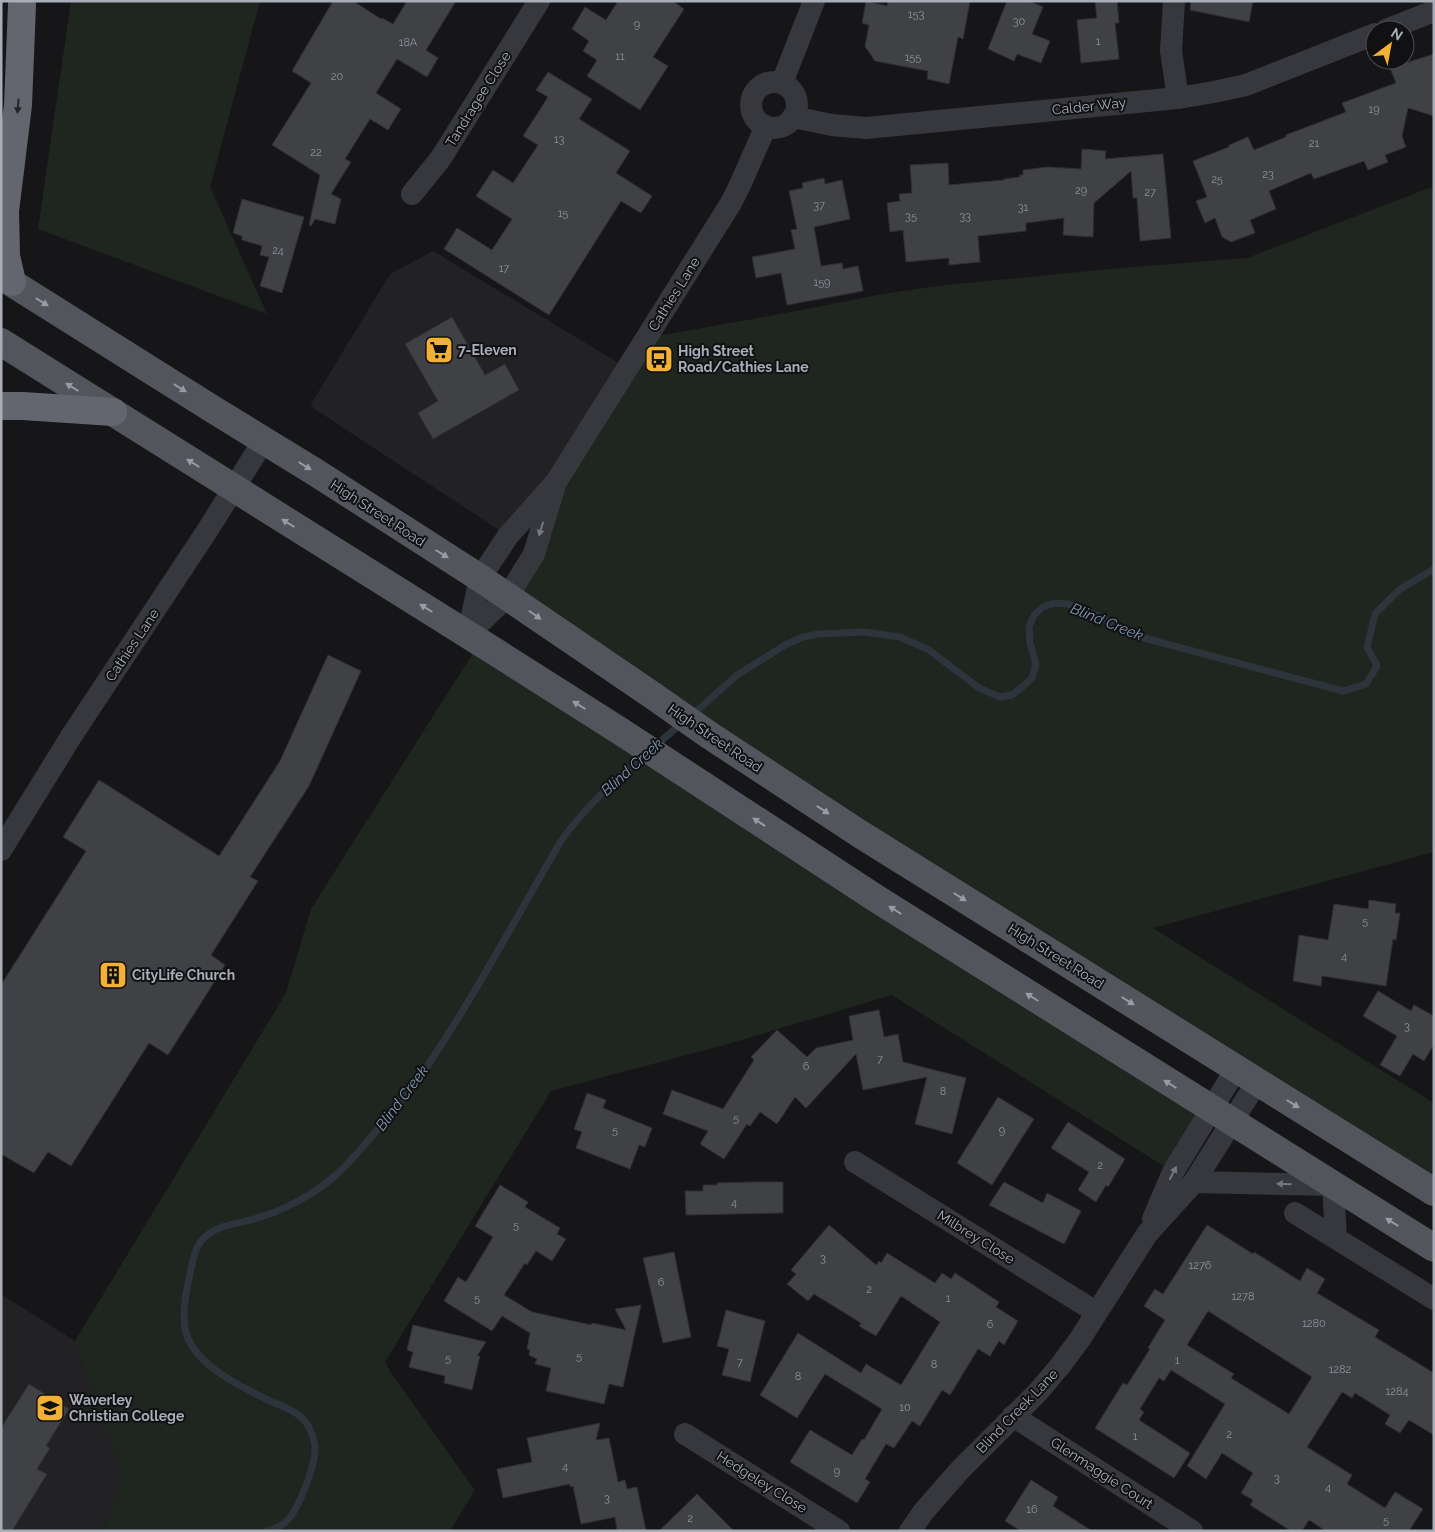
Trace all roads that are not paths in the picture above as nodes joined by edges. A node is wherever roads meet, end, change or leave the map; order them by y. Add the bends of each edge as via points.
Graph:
1 (539, 1) edge
2 (814, 1) edge
3 (1174, 1) edge
4 (23, 3) edge
5 (1434, 11) edge
6 (1411, 20) edge
7 (1365, 38) edge
8 (782, 83) junction
9 (1, 91) edge
10 (1178, 98) junction
11 (793, 117) junction
12 (766, 126) junction
13 (412, 194) dead end
14 (6, 279) edge
15 (1, 342) edge
16 (1, 406) edge
17 (113, 412) junction
18 (264, 440) junction
19 (556, 482) junction
20 (234, 489) junction
21 (480, 578) junction
22 (508, 596) junction
23 (468, 634) junction
24 (1, 850) edge
25 (1247, 1075) junction
26 (1222, 1116) junction
27 (855, 1162) dead end
28 (1194, 1182) junction
29 (1333, 1185) junction
30 (1434, 1192) edge
31 (1295, 1213) dead end
32 (1147, 1234) junction
33 (1336, 1238) junction
34 (1434, 1248) edge
35 (1434, 1299) edge
36 (1096, 1312) junction
37 (1013, 1416) junction
38 (685, 1434) dead end
39 (839, 1531) edge
40 (910, 1531) edge
41 (1192, 1531) edge

1 - 13 street, Tandragee Close via 441,158
2 - 8 street
3 - 10 street via 1172,52
4 - 9 highway
4 -> 14 highway via 18,105 6,211
5 - 6 street
7 - 10 street, Calder Way via 1246,85
8 - 11 street via 793,91 796,98
8 - 12 street via 766,83 754,93 751,108 759,122
10 - 11 street, Calder Way via 866,128
11 - 12 street via 781,126
12 - 19 street, Cathies Lane via 731,203
14 -> 18 main road, High Street Road
17 -> 15 main road
16 - 17 highway
20 -> 17 main road
18 - 20 street, Cathies Lane
18 -> 21 main road, High Street Road
19 - 21 street, Cathies Lane via 508,536
19 -> 22 street, Cathies Lane via 534,554
23 -> 20 main road
20 - 24 street, Cathies Lane via 72,735
21 - 22 main road, High Street Road
21 - 23 street, Cathies Lane
22 - 23 street, Cathies Lane
22 -> 25 main road, High Street Road via 709,735 860,834
26 -> 23 main road
25 - 26 street, Blind Creek Lane
25 -> 30 main road, High Street Road
26 - 28 street, Blind Creek Lane
26 - 29 main road
32 -> 26 street, Blind Creek Lane via 1173,1172
27 - 36 street, Milbrey Close
29 -> 28 street
28 - 32 street, Blind Creek Lane
29 - 33 street
34 -> 29 main road
31 - 33 street
32 - 36 street, Blind Creek Lane
33 - 35 street
36 - 37 street, Blind Creek Lane via 1060,1366
37 - 40 street, Blind Creek Lane via 960,1470
37 - 41 street, Glenmaggie Court
38 - 39 street, Hedgeley Close

